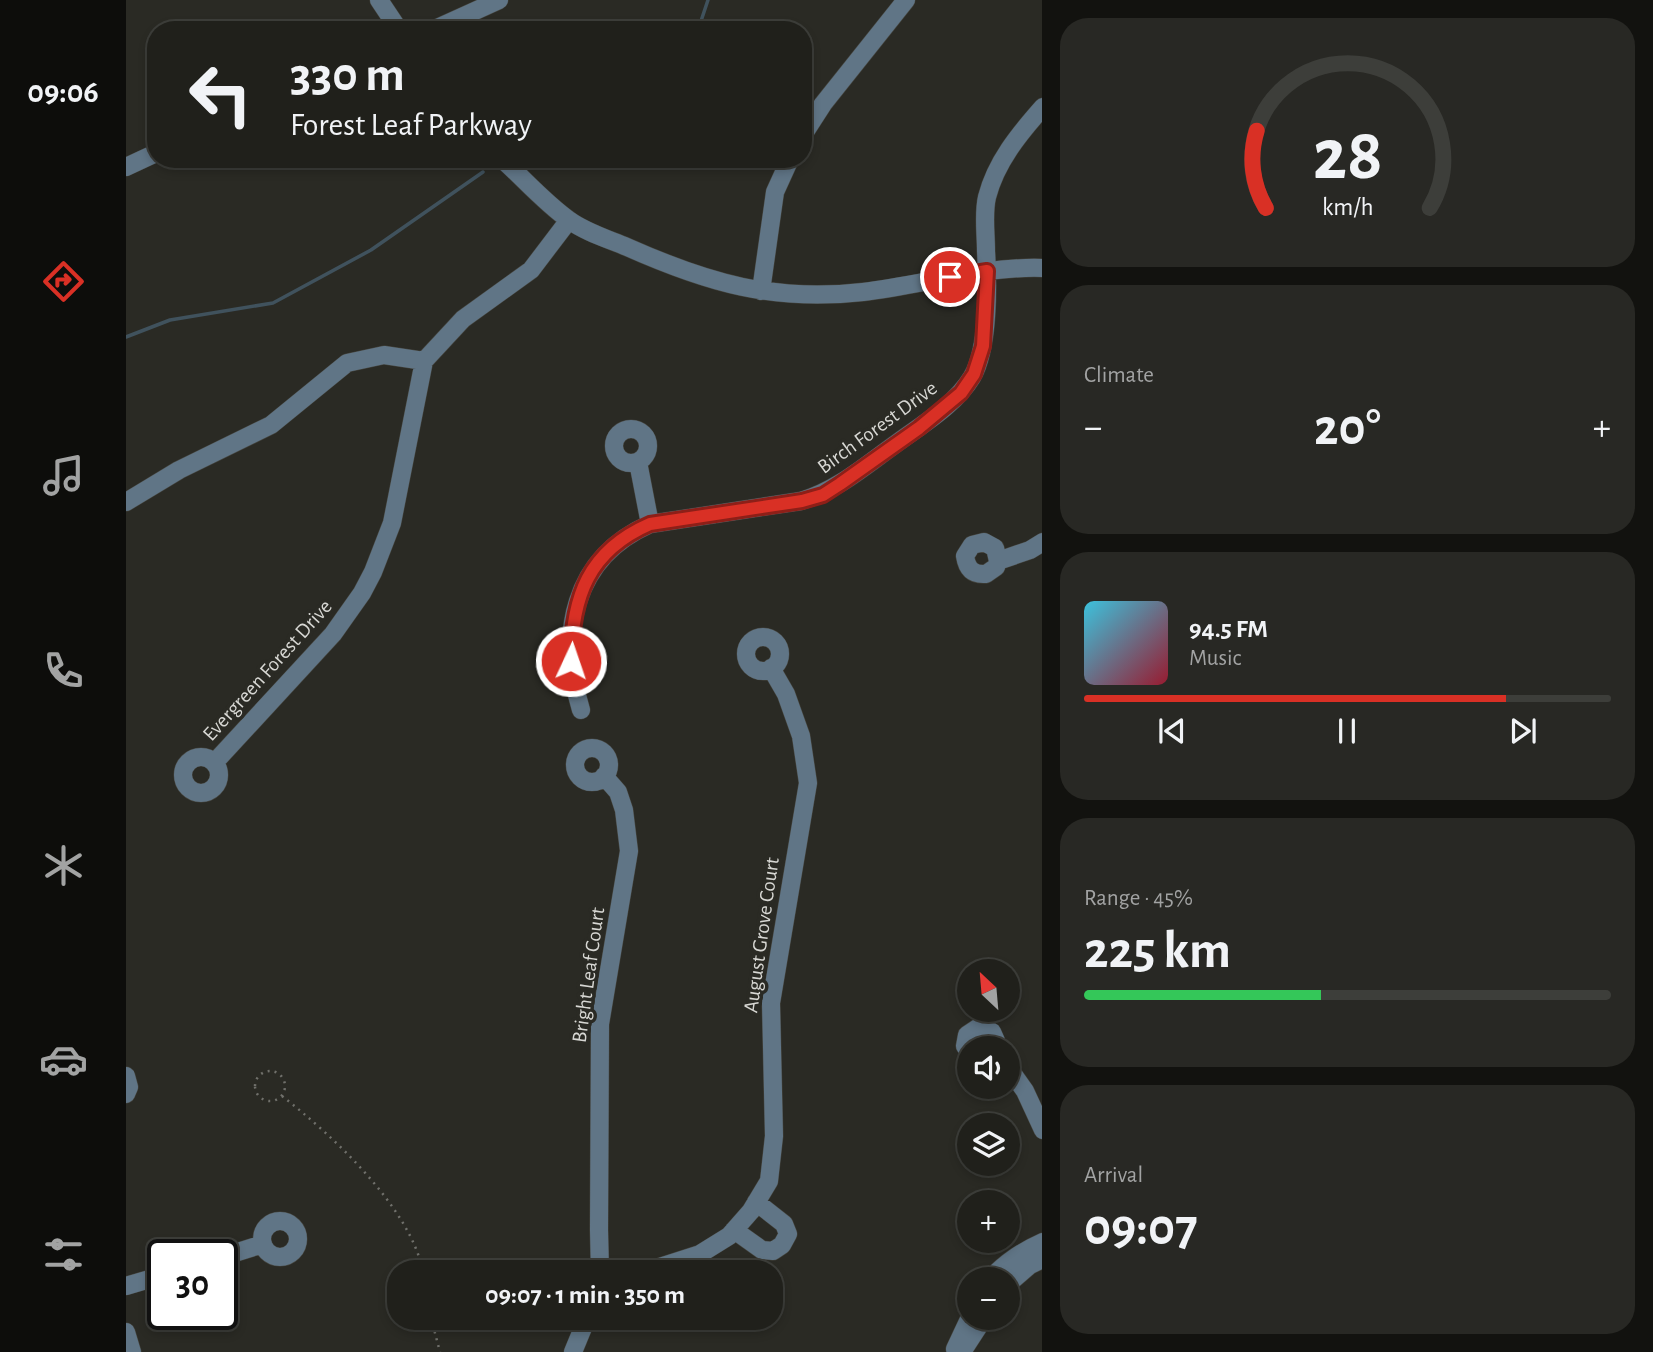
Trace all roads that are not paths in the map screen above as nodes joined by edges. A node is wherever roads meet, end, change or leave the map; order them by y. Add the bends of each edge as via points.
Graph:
1 (379, 0) edge
2 (499, 0) edge
3 (906, 0) edge
4 (393, 21) edge
5 (453, 21) edge
6 (1042, 107) edge
7 (812, 121) edge
8 (147, 157) edge
9 (126, 167) edge
10 (512, 168) edge
11 (786, 168) edge
12 (569, 220) junction
13 (1042, 268) edge
14 (987, 271) junction
15 (761, 291) junction
16 (424, 361) junction
17 (638, 462) dead end
18 (126, 502) edge
19 (650, 524) junction
20 (1042, 542) edge
21 (999, 561) dead end
22 (771, 668) dead end
23 (581, 710) dead end
24 (214, 763) dead end
25 (604, 776) dead end
26 (967, 1036) edge
27 (994, 1036) edge
28 (126, 1076) edge
29 (1020, 1083) edge
30 (126, 1094) edge
31 (1042, 1130) edge
32 (756, 1202) junction
33 (734, 1230) junction
34 (1042, 1242) edge
35 (262, 1244) dead end
36 (238, 1252) edge
37 (1042, 1259) edge
38 (599, 1260) edge
39 (681, 1260) edge
40 (1002, 1267) edge
41 (1020, 1274) edge
42 (147, 1280) edge
43 (126, 1286) edge
44 (582, 1330) edge
45 (964, 1330) edge
46 (976, 1330) edge
47 (126, 1332) edge
48 (132, 1352) edge
49 (573, 1352) edge
50 (954, 1352) edge
51 (962, 1352) edge

1 - 4 street
2 - 5 street
3 - 7 street
6 - 14 street, Birch Forest Drive via 1014,141 992,181 986,200
8 - 9 street
10 - 12 street
11 - 15 street via 775,192
12 - 15 street via 667,265
12 - 16 street via 531,270 463,319
13 - 14 street
14 - 15 street via 821,296
14 - 19 street, Birch Forest Drive via 979,362 961,393 919,428 823,495
16 - 18 street via 384,355 347,363 271,425
16 - 24 street, Evergreen Forest Drive via 392,523 373,572 333,634
17 - 19 street
19 - 23 street, Birch Forest Drive via 628,533 603,555 581,593 571,637 574,686
20 - 21 street
22 - 32 street, August Grove Court via 801,736 808,783 771,1003 774,1136 769,1181
25 - 38 street, Bright Leaf Court via 618,792 624,810 629,851 600,1024
26 - 27 street via 979,1027
28 - 30 street
29 - 31 street
32 - 33 street, August Grove Court
32 - 33 street via 784,1224 788,1234 782,1245 773,1251 762,1250
33 - 39 street, August Grove Court via 700,1254
34 - 40 street
35 - 36 street
37 - 41 street
42 - 43 street
44 - 49 street
45 - 50 street
46 - 51 street
47 - 48 street

